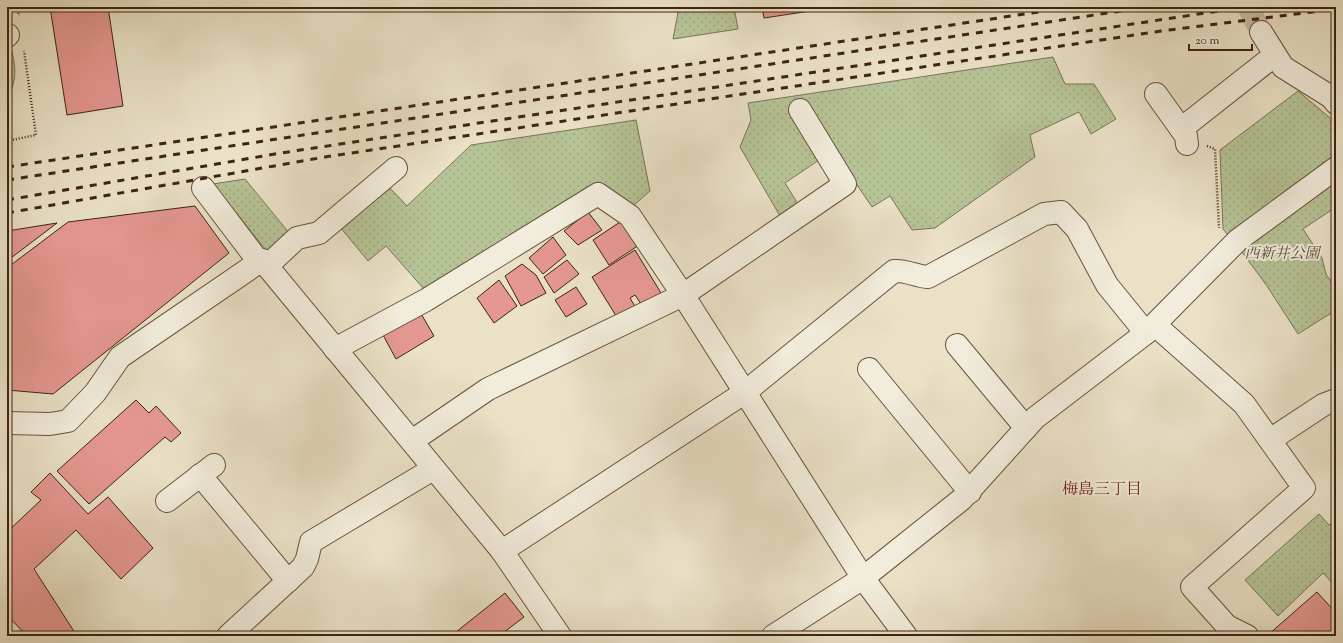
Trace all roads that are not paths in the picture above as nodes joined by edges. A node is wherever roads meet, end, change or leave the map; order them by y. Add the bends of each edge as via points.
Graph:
1 (1261, 32) tunnel mouth
2 (1275, 55) junction
3 (1156, 94) dead end
4 (1336, 103) edge
5 (800, 110) dead end
6 (396, 168) dead end
7 (1336, 168) edge
8 (203, 188) dead end
9 (263, 264) junction
10 (683, 295) junction
11 (1151, 329) junction
12 (957, 345) dead end
13 (335, 349) junction
14 (869, 369) dead end
15 (744, 393) junction
16 (1336, 400) edge
17 (7, 423) edge
18 (1026, 428) junction
19 (1270, 440) junction
20 (412, 441) junction
21 (433, 469) junction
22 (970, 492) junction
23 (168, 501) dead end
24 (502, 551) junction
25 (863, 578) junction
26 (288, 581) junction
27 (228, 636) edge
28 (560, 636) edge
29 (773, 636) edge
30 (906, 636) edge
31 (1247, 636) edge

1 - 2 street
2 - 3 street via 1184,138
2 - 4 street via 1283,67 1331,97
5 - 10 street via 845,184
6 - 9 street via 319,233 297,238
7 - 11 street via 1238,240
8 - 9 street
9 - 13 street
9 - 17 street via 120,357 96,393 68,421 50,424
10 - 13 street via 630,216 598,194 426,300
10 - 15 street
10 - 20 street via 488,389
11 - 15 street via 1107,285 1077,229 1061,212 1044,214 928,277 916,276 903,270 894,271
11 - 18 street via 1035,418
11 - 19 street via 1244,404
12 - 18 street
13 - 20 street
14 - 22 street
15 - 24 street
15 - 25 street
16 - 19 street via 1323,405
18 - 22 street
19 - 31 street via 1304,488 1192,587 1226,626
20 - 21 street
21 - 24 street
21 - 26 street via 311,542 308,559
22 - 25 street
23 - 26 street via 207,470
24 - 28 street
25 - 29 street
25 - 30 street
26 - 27 street

